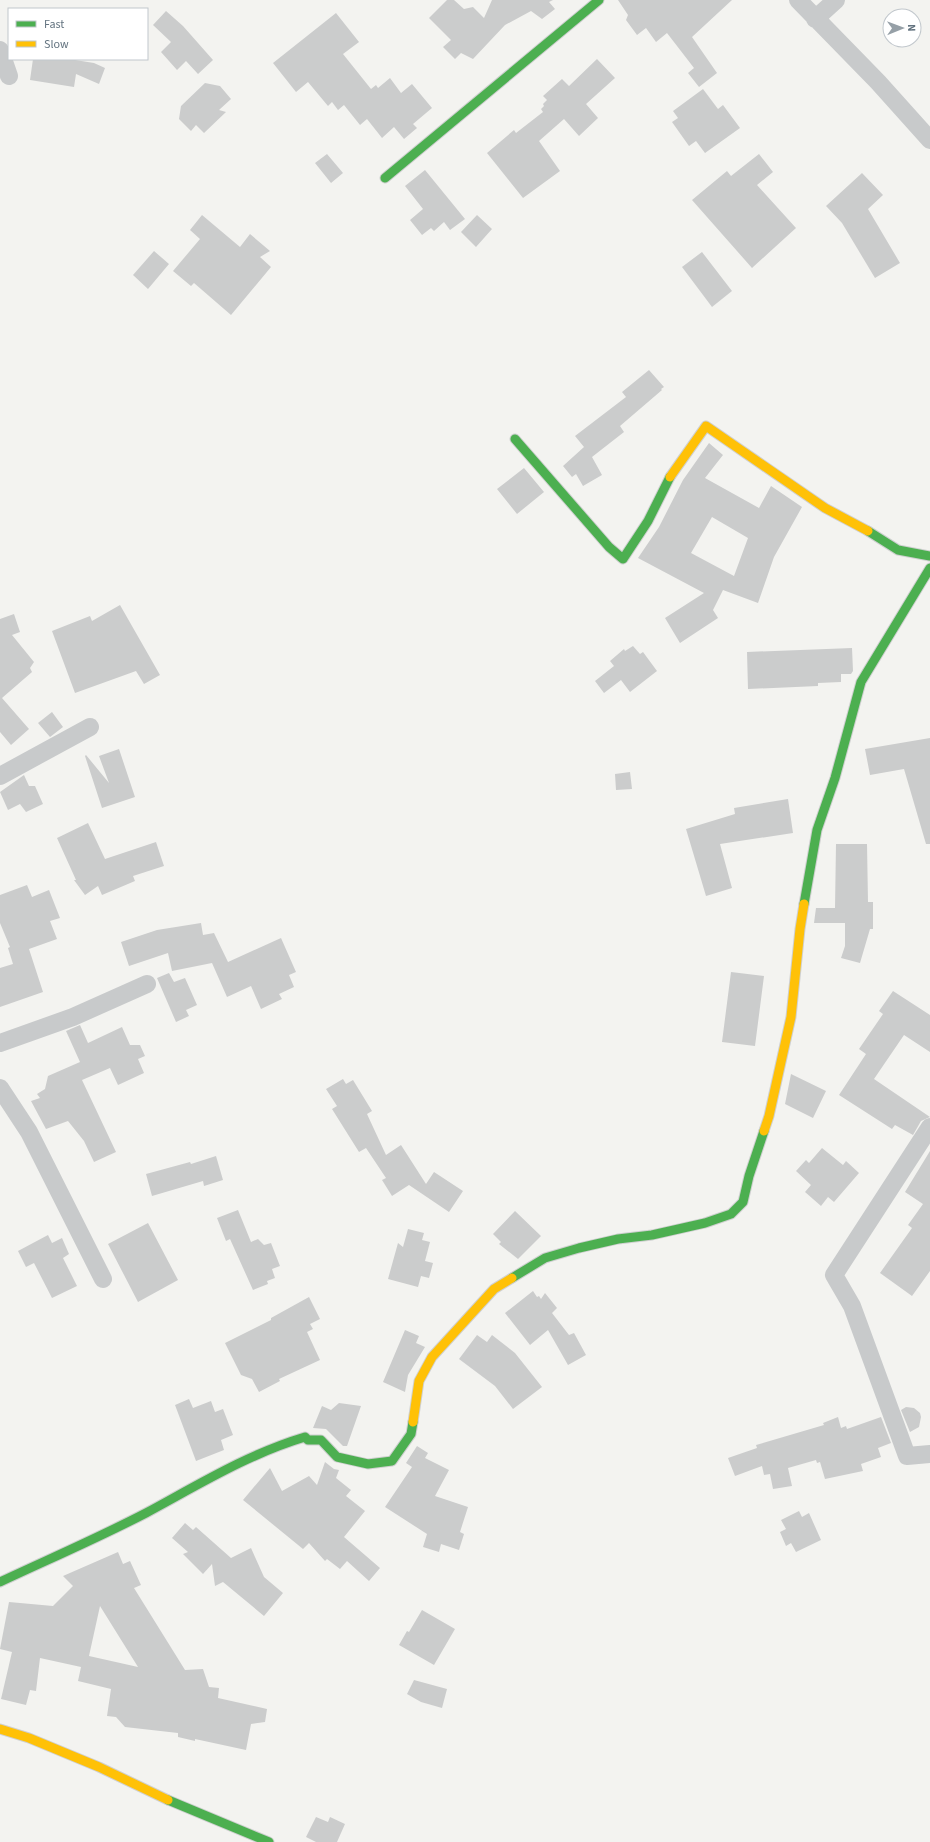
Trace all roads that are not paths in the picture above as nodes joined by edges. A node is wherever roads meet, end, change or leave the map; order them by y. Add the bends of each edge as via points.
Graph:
1 (600, 0) edge
2 (798, 0) edge
3 (836, 0) edge
4 (815, 19) junction
5 (0, 50) edge
6 (9, 76) dead end
7 (930, 140) edge
8 (385, 178) dead end
9 (515, 439) dead end
10 (930, 556) edge
11 (930, 568) edge
12 (90, 727) dead end
13 (0, 776) edge
14 (147, 984) dead end
15 (0, 1043) edge
16 (0, 1088) edge
17 (930, 1126) edge
18 (103, 1279) dead end
19 (930, 1454) edge
20 (0, 1582) edge
21 (0, 1729) edge
22 (269, 1842) edge

1 - 8 street
2 - 4 street
3 - 4 street
4 - 7 street via 878,82
5 - 6 street
9 - 10 street via 609,547 623,559 648,520 672,474 706,426 825,508 898,550
11 - 20 street via 861,682 817,830 800,929 791,1017 770,1116 749,1176 743,1202 731,1214 705,1223 595,1244 545,1258 494,1289 432,1357 419,1381 411,1434 392,1462 368,1464 337,1457 321,1440 308,1440 305,1437 290,1441 250,1458 118,1528
12 - 13 street
14 - 15 street via 73,1017
16 - 18 street via 29,1132
17 - 19 street via 834,1275 852,1306 907,1456
21 - 22 street via 85,1761 152,1794

